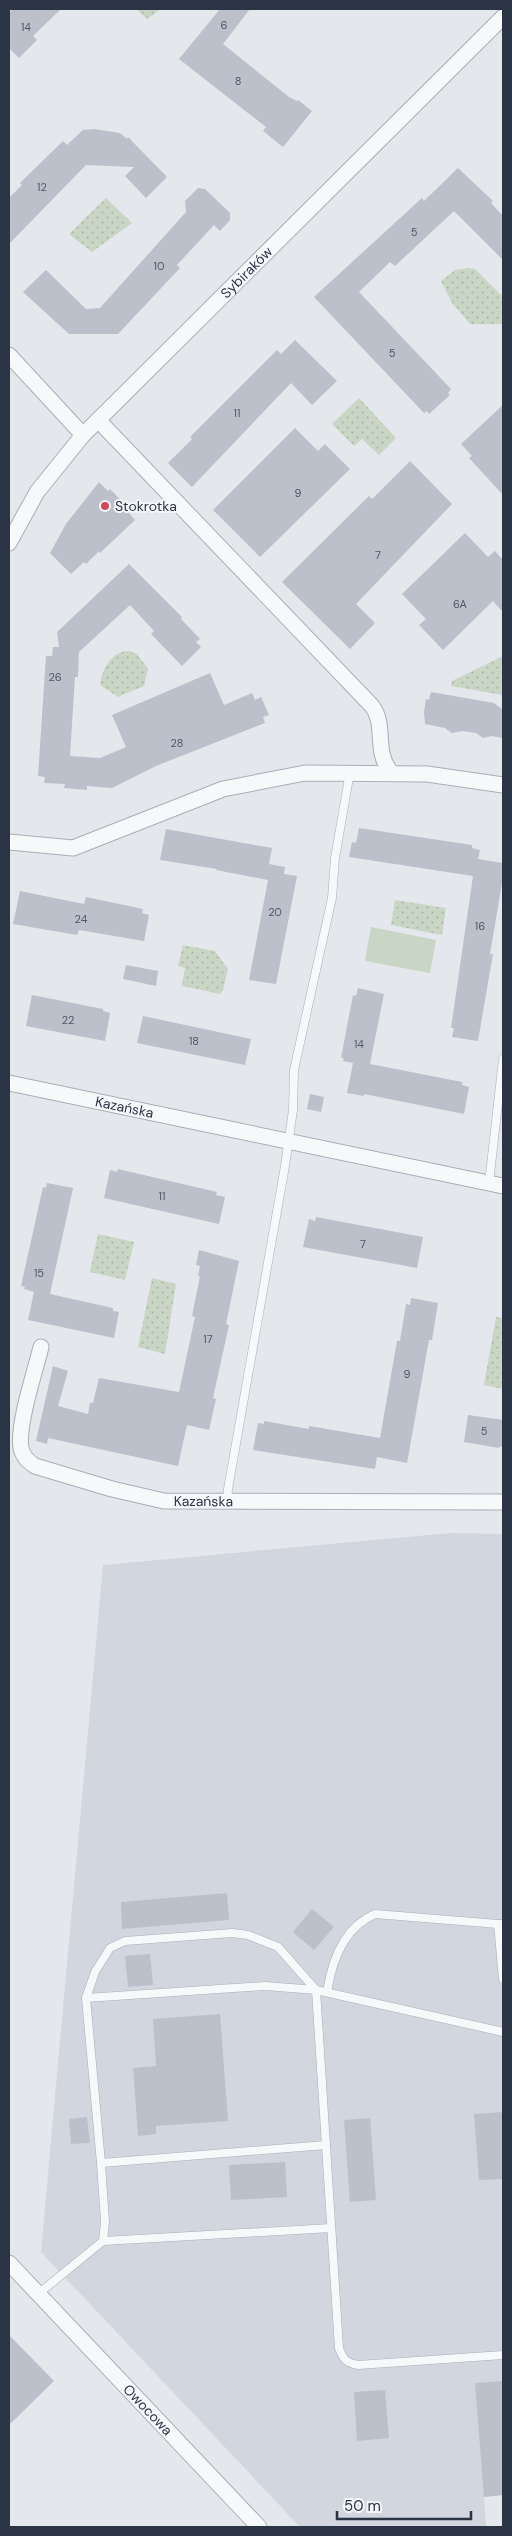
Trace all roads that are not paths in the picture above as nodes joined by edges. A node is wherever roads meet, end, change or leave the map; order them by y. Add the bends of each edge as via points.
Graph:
1 (503, 17) edge
2 (9, 355) edge
3 (98, 420) junction
4 (83, 435) junction
5 (9, 542) edge
6 (380, 748) junction
7 (357, 772) junction
8 (392, 772) junction
9 (503, 785) edge
10 (9, 842) edge
11 (503, 1059) edge
12 (9, 1083) edge
13 (289, 1141) junction
14 (496, 1184) edge
15 (41, 1347) dead end
16 (9, 1455) edge
17 (27, 1461) junction
18 (503, 1502) edge
19 (227, 1503) junction
20 (501, 1924) edge
21 (503, 1979) edge
22 (316, 1990) junction
23 (327, 1992) junction
24 (86, 1998) junction
25 (503, 2032) edge
26 (326, 2145) junction
27 (101, 2163) junction
28 (331, 2228) junction
29 (103, 2241) junction
30 (9, 2263) edge
31 (38, 2294) junction
32 (503, 2355) edge
33 (259, 2527) edge

1 - 3 street, Sybiraków
2 - 4 street
3 - 4 street, Sybiraków
3 - 6 street via 372,706 379,722
4 - 5 street, Sybiraków via 37,492
6 - 7 street via 370,768
6 - 8 street via 386,766
7 - 8 street
7 - 10 street via 281,776 223,789 72,848
7 - 13 lane via 335,858 332,898 294,1070
8 - 9 street
11 - 14 lane
12 - 13 street, Kazańska
13 - 14 street, Kazańska
13 - 19 lane
15 - 17 street via 22,1428 21,1447
16 - 17 street, Kazańska
17 - 19 street, Kazańska via 137,1496 164,1501
18 - 19 street, Kazańska
20 - 21 lane
20 - 23 lane via 375,1914 353,1928 344,1941 331,1972
22 - 23 lane
22 - 24 lane via 265,1986
22 - 24 lane via 278,1947 260,1938 232,1933 125,1941 110,1948 95,1972
22 - 26 lane
23 - 25 lane
24 - 27 lane
26 - 27 lane
26 - 28 lane
27 - 29 lane
28 - 29 lane
28 - 32 lane via 339,2348 350,2364
29 - 31 lane
30 - 31 street, Owocowa
31 - 33 street, Owocowa

